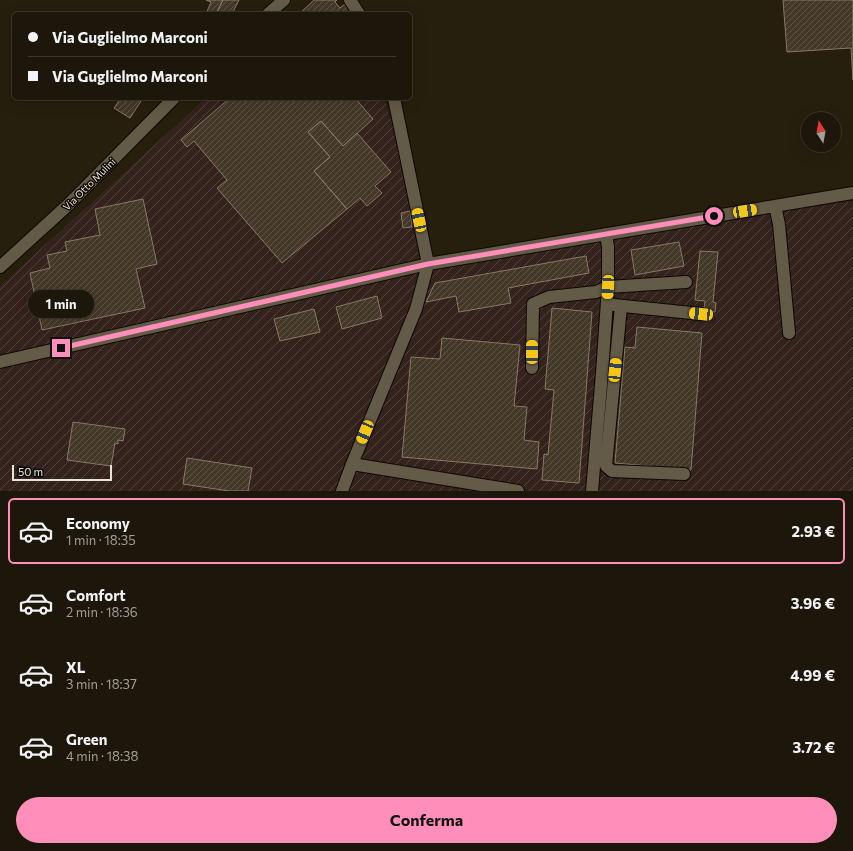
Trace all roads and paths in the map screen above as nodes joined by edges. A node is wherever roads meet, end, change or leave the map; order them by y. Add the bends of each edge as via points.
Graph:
1 (284, 0) edge
2 (350, 0) edge
3 (270, 12) edge
4 (358, 12) edge
5 (172, 100) edge
6 (394, 100) edge
7 (853, 193) edge
8 (775, 206) junction
9 (606, 234) junction
10 (428, 264) junction
11 (0, 267) edge
12 (686, 282) dead end
13 (608, 287) junction
14 (607, 305) junction
15 (621, 306) junction
16 (701, 314) dead end
17 (789, 333) dead end
18 (0, 362) edge
19 (532, 368) dead end
20 (352, 464) junction
21 (684, 474) dead end
22 (342, 491) edge
23 (518, 491) edge
24 (592, 491) edge
25 (601, 491) edge

1 - 3 street
2 - 4 street
5 - 11 street, Via Otto Mulini via 68,206
6 - 10 street
7 - 8 street
8 - 9 street
8 - 17 street
9 - 10 street
9 - 13 street
10 - 18 street
10 - 20 street via 416,309
12 - 13 street
13 - 14 street
13 - 19 street via 596,292 549,297 533,304
14 - 15 street
14 - 24 street
15 - 16 street
15 - 21 street via 606,466 612,471
20 - 22 street
20 - 23 street
24 - 25 street

